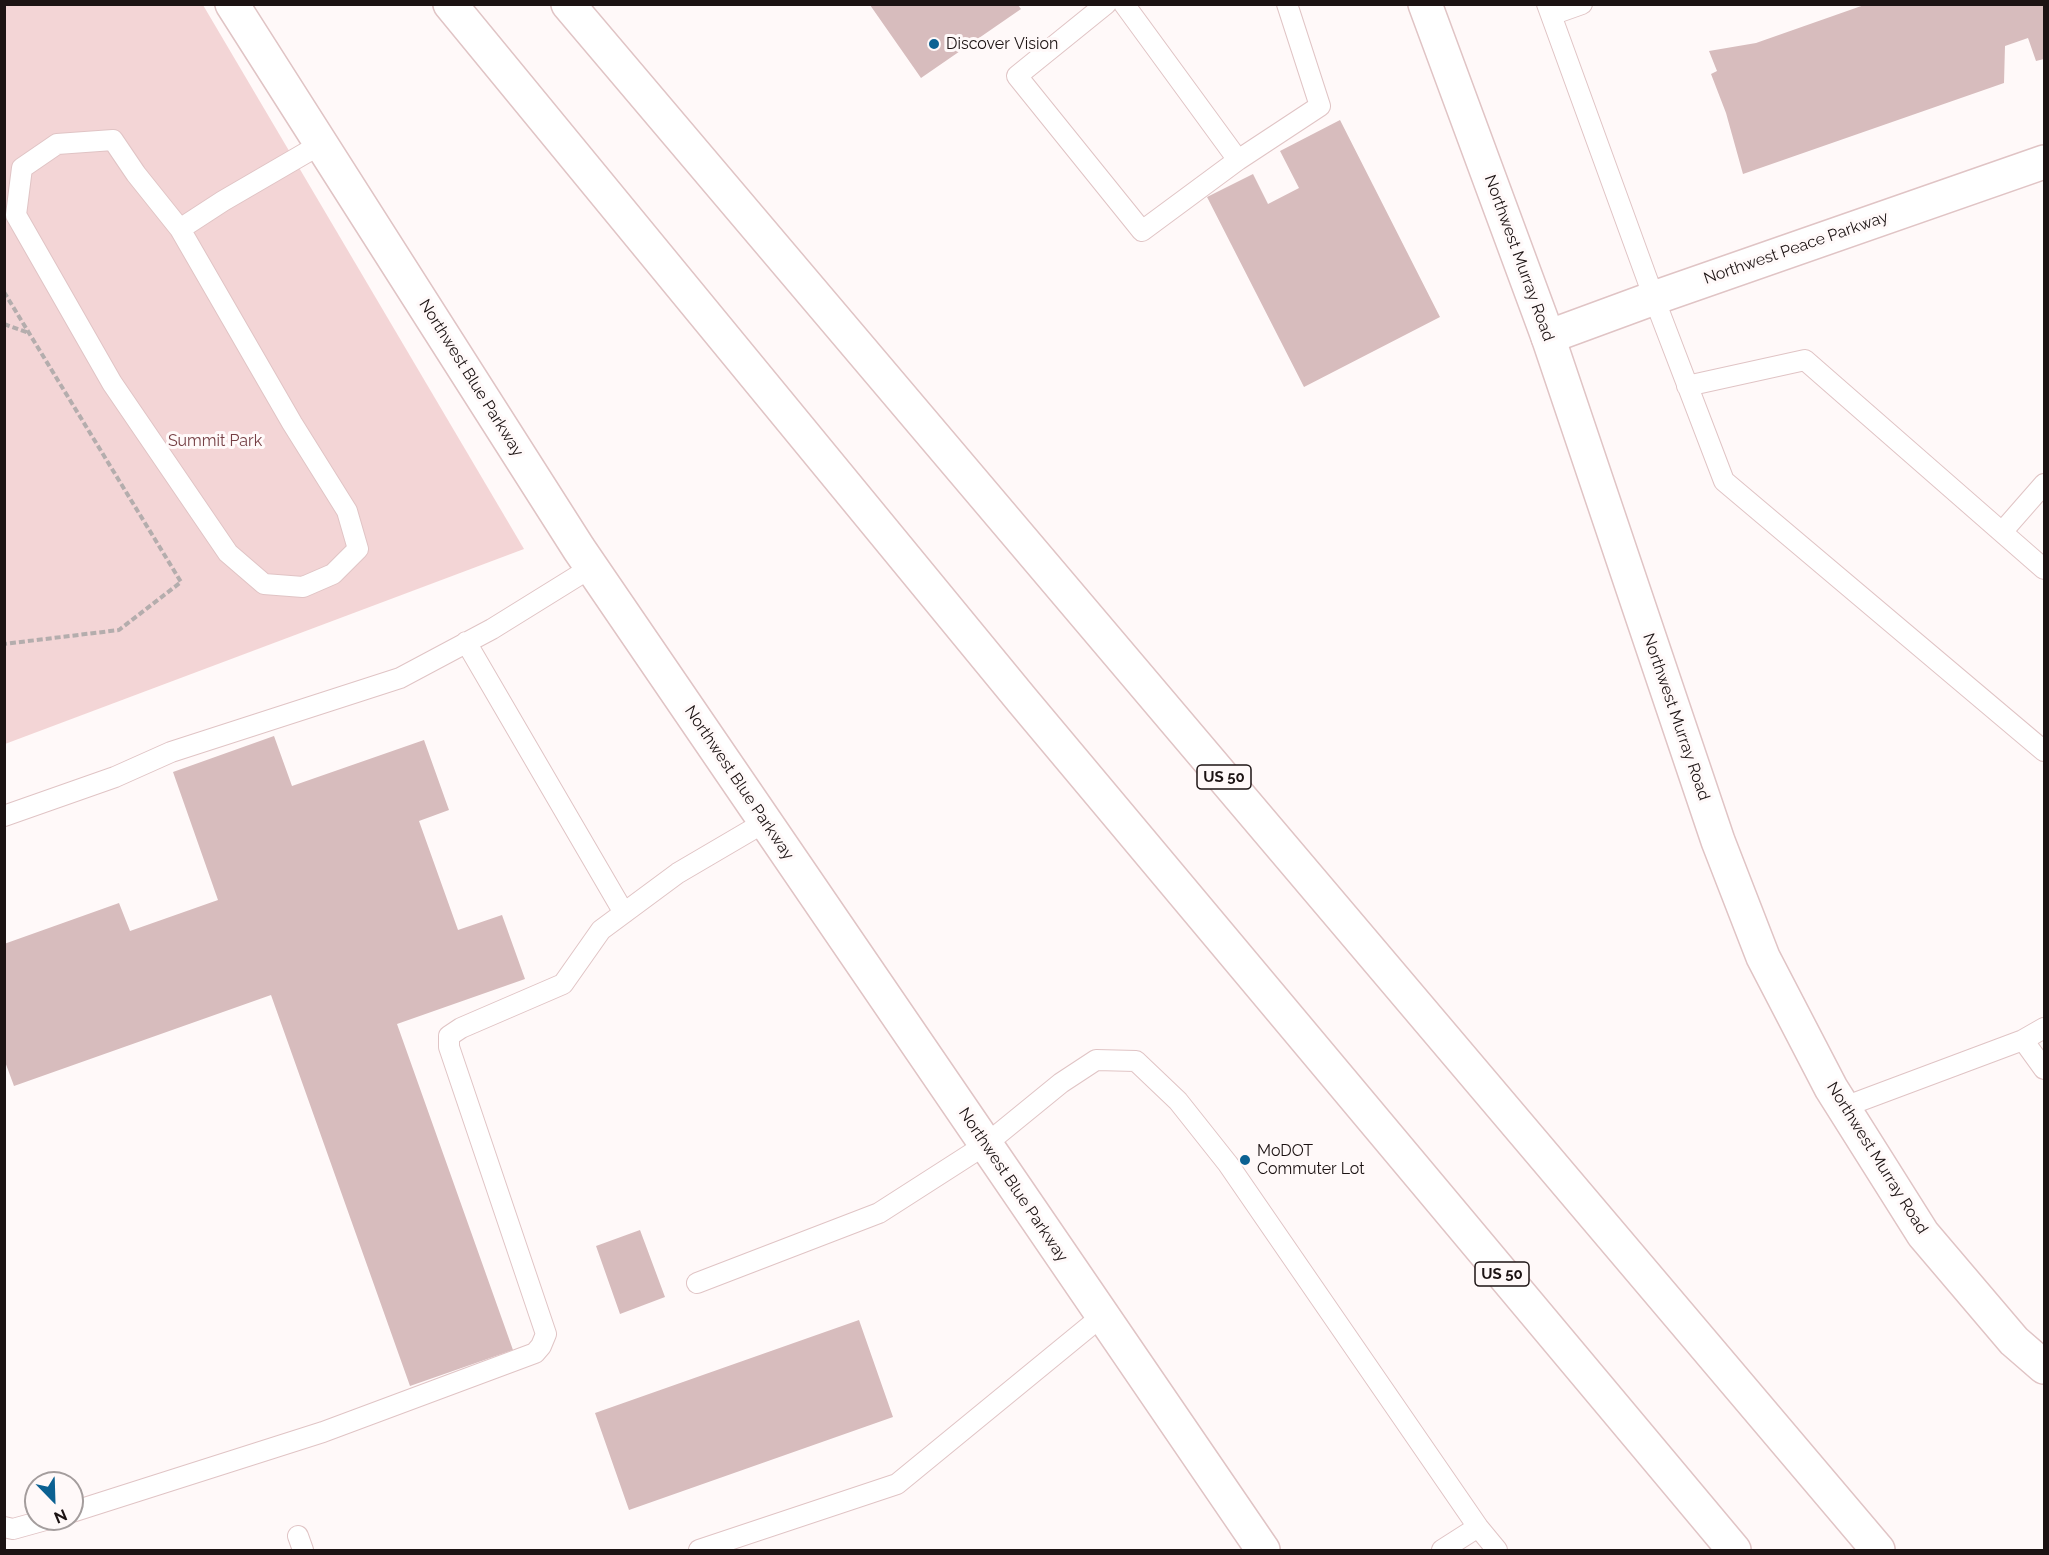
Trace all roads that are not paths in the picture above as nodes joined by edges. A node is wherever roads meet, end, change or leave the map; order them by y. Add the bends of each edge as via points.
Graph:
1 (232, 4) edge
2 (450, 4) edge
3 (568, 4) edge
4 (1106, 4) edge
5 (1124, 4) edge
6 (1287, 4) edge
7 (1425, 4) edge
8 (1582, 4) edge
9 (1549, 10) edge
10 (321, 144) junction
11 (1238, 160) junction
12 (2044, 162) edge
13 (180, 229) junction
14 (1654, 298) junction
15 (1548, 337) junction
16 (1687, 386) junction
17 (2044, 484) edge
18 (2002, 532) junction
19 (592, 567) junction
20 (2044, 569) edge
21 (466, 642) junction
22 (2044, 751) edge
23 (4, 816) edge
24 (765, 822) junction
25 (624, 913) junction
26 (2044, 1028) edge
27 (2023, 1040) junction
28 (2044, 1069) edge
29 (1844, 1107) junction
30 (985, 1145) junction
31 (697, 1283) dead end
32 (1102, 1316) junction
33 (2044, 1367) edge
34 (84, 1508) edge
35 (24, 1526) edge
36 (4, 1527) edge
37 (1478, 1527) junction
38 (699, 1551) edge
39 (1263, 1551) edge
40 (1442, 1551) edge
41 (1497, 1551) edge
42 (1734, 1551) edge
43 (1878, 1551) edge

1 - 10 main road, Northwest Blue Parkway
2 - 42 main road, US 50 via 1022,699
3 - 43 main road, US 50
4 - 11 lane via 1017,76 1142,231
5 - 11 lane
6 - 11 lane via 1320,106
7 - 15 main road, Northwest Murray Road
8 - 9 lane
9 - 14 lane
10 - 13 lane
10 - 19 main road, Northwest Blue Parkway
12 - 14 main road, Northwest Peace Parkway
13 - 13 lane via 113,140 57,144 22,168 16,215 112,383 228,554 264,584 303,587 333,574 358,549 347,511
14 - 15 main road, Northwest Peace Parkway
14 - 16 lane
15 - 29 main road, Northwest Murray Road via 1718,841 1763,957
16 - 18 lane via 1805,360
16 - 22 lane via 1724,481
17 - 18 lane
18 - 20 lane
19 - 21 lane
19 - 24 main road, Northwest Blue Parkway
21 - 23 lane via 400,678 171,752 115,777
21 - 25 lane
24 - 25 lane via 678,873
24 - 30 main road, Northwest Blue Parkway
25 - 34 lane via 601,930 563,984 449,1036 449,1047 546,1334 535,1353 323,1432
26 - 27 lane
27 - 28 lane
27 - 29 lane
29 - 33 main road, Northwest Murray Road via 1923,1234 2014,1341
30 - 31 lane via 879,1213
30 - 32 main road, Northwest Blue Parkway
30 - 37 lane via 1061,1083 1096,1060 1136,1061 1178,1101 1228,1164
32 - 38 lane via 897,1484
32 - 39 main road, Northwest Blue Parkway
35 - 36 lane
37 - 40 lane
37 - 41 lane

